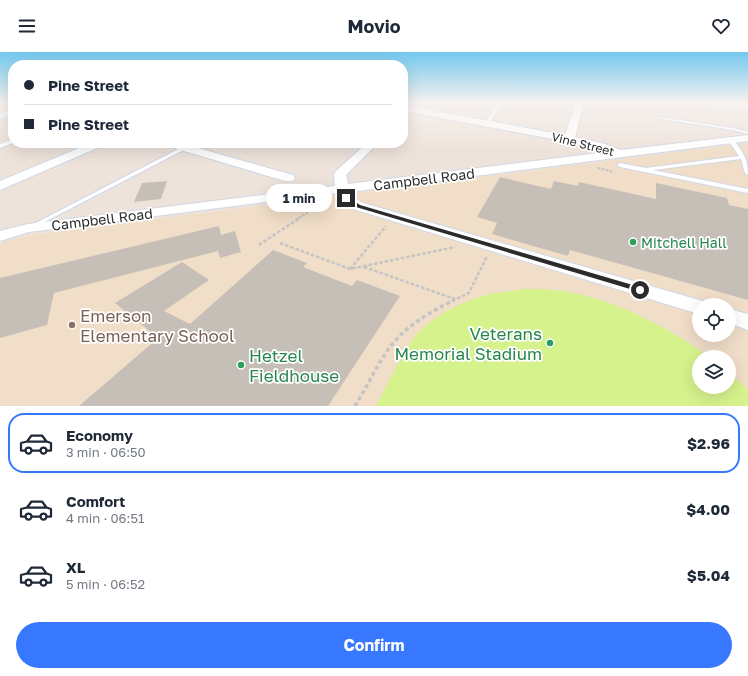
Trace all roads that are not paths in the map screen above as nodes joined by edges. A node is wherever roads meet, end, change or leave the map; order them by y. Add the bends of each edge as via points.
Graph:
1 (452, 119) edge
2 (490, 119) edge
3 (575, 119) edge
4 (665, 119) edge
5 (486, 124) junction
6 (748, 133) edge
7 (748, 138) edge
8 (569, 139) junction
9 (731, 140) junction
10 (88, 148) edge
11 (184, 148) edge
12 (199, 148) edge
13 (369, 148) edge
14 (744, 157) junction
15 (620, 160) junction
16 (642, 170) junction
17 (748, 173) edge
18 (289, 178) dead end
19 (0, 186) edge
20 (342, 189) junction
21 (748, 191) edge
22 (0, 227) edge
23 (28, 228) junction
24 (0, 236) edge
25 (692, 305) edge
26 (736, 318) edge
27 (748, 322) edge

1 - 5 street, Vine Street
2 - 5 lane
3 - 8 street
4 - 6 lane
5 - 8 street, Vine Street
7 - 9 street, Campbell Road
8 - 15 street, Vine Street via 602,146
9 - 14 lane
9 - 15 street, Campbell Road
10 - 19 street
11 - 23 lane
12 - 18 street
13 - 20 street via 340,174
14 - 16 lane
14 - 17 lane
15 - 16 lane
15 - 20 street, Campbell Road
16 - 21 lane
20 - 23 street, Campbell Road
20 - 25 street via 347,199 358,206
22 - 23 street, Campbell Road
23 - 24 street, Campbell Road
26 - 27 street

